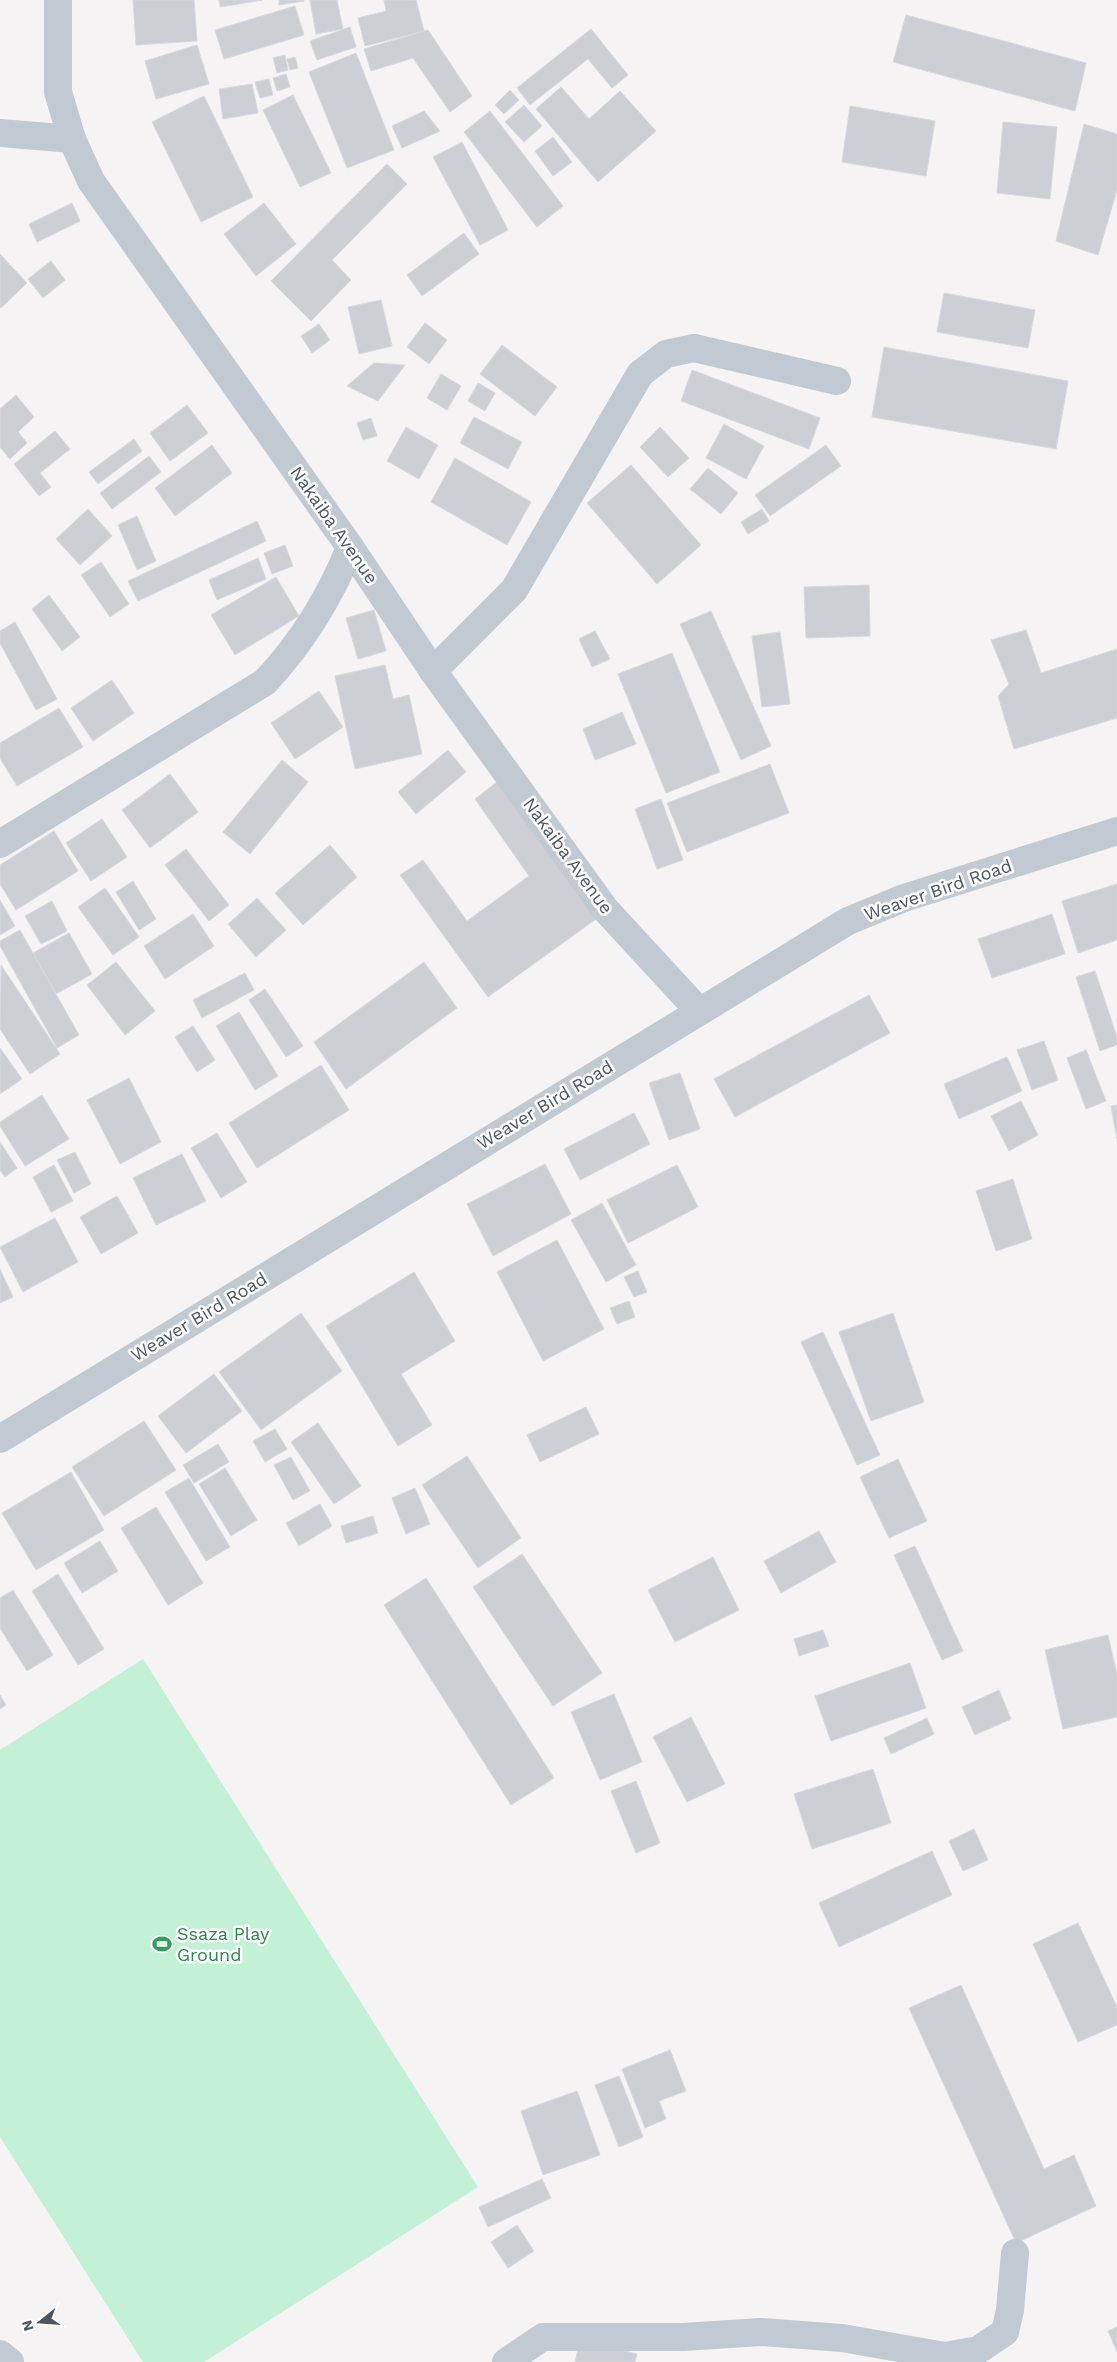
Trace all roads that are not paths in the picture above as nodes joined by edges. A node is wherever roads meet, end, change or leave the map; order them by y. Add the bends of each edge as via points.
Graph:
1 (58, 0) edge
2 (0, 133) edge
3 (72, 139) junction
4 (837, 381) dead end
5 (350, 548) junction
6 (434, 671) junction
7 (1117, 831) edge
8 (0, 844) edge
9 (698, 1011) junction
10 (0, 1438) edge
11 (1015, 2253) dead end
12 (0, 2354) edge
13 (10, 2362) edge
14 (506, 2362) edge

1 - 3 street, Nakaiba Avenue via 58,92
2 - 3 street
3 - 5 street, Nakaiba Avenue via 91,181
4 - 6 street via 694,348 666,354 640,374 514,590
5 - 6 street, Nakaiba Avenue
5 - 8 street via 343,567 289,656 265,682
6 - 9 street, Nakaiba Avenue via 606,909
7 - 9 street, Weaver Bird Road via 904,898 848,921
9 - 10 street, Weaver Bird Road
11 - 14 street via 1005,2332 978,2350 945,2356 842,2338 761,2332 683,2336 543,2336
12 - 13 street

